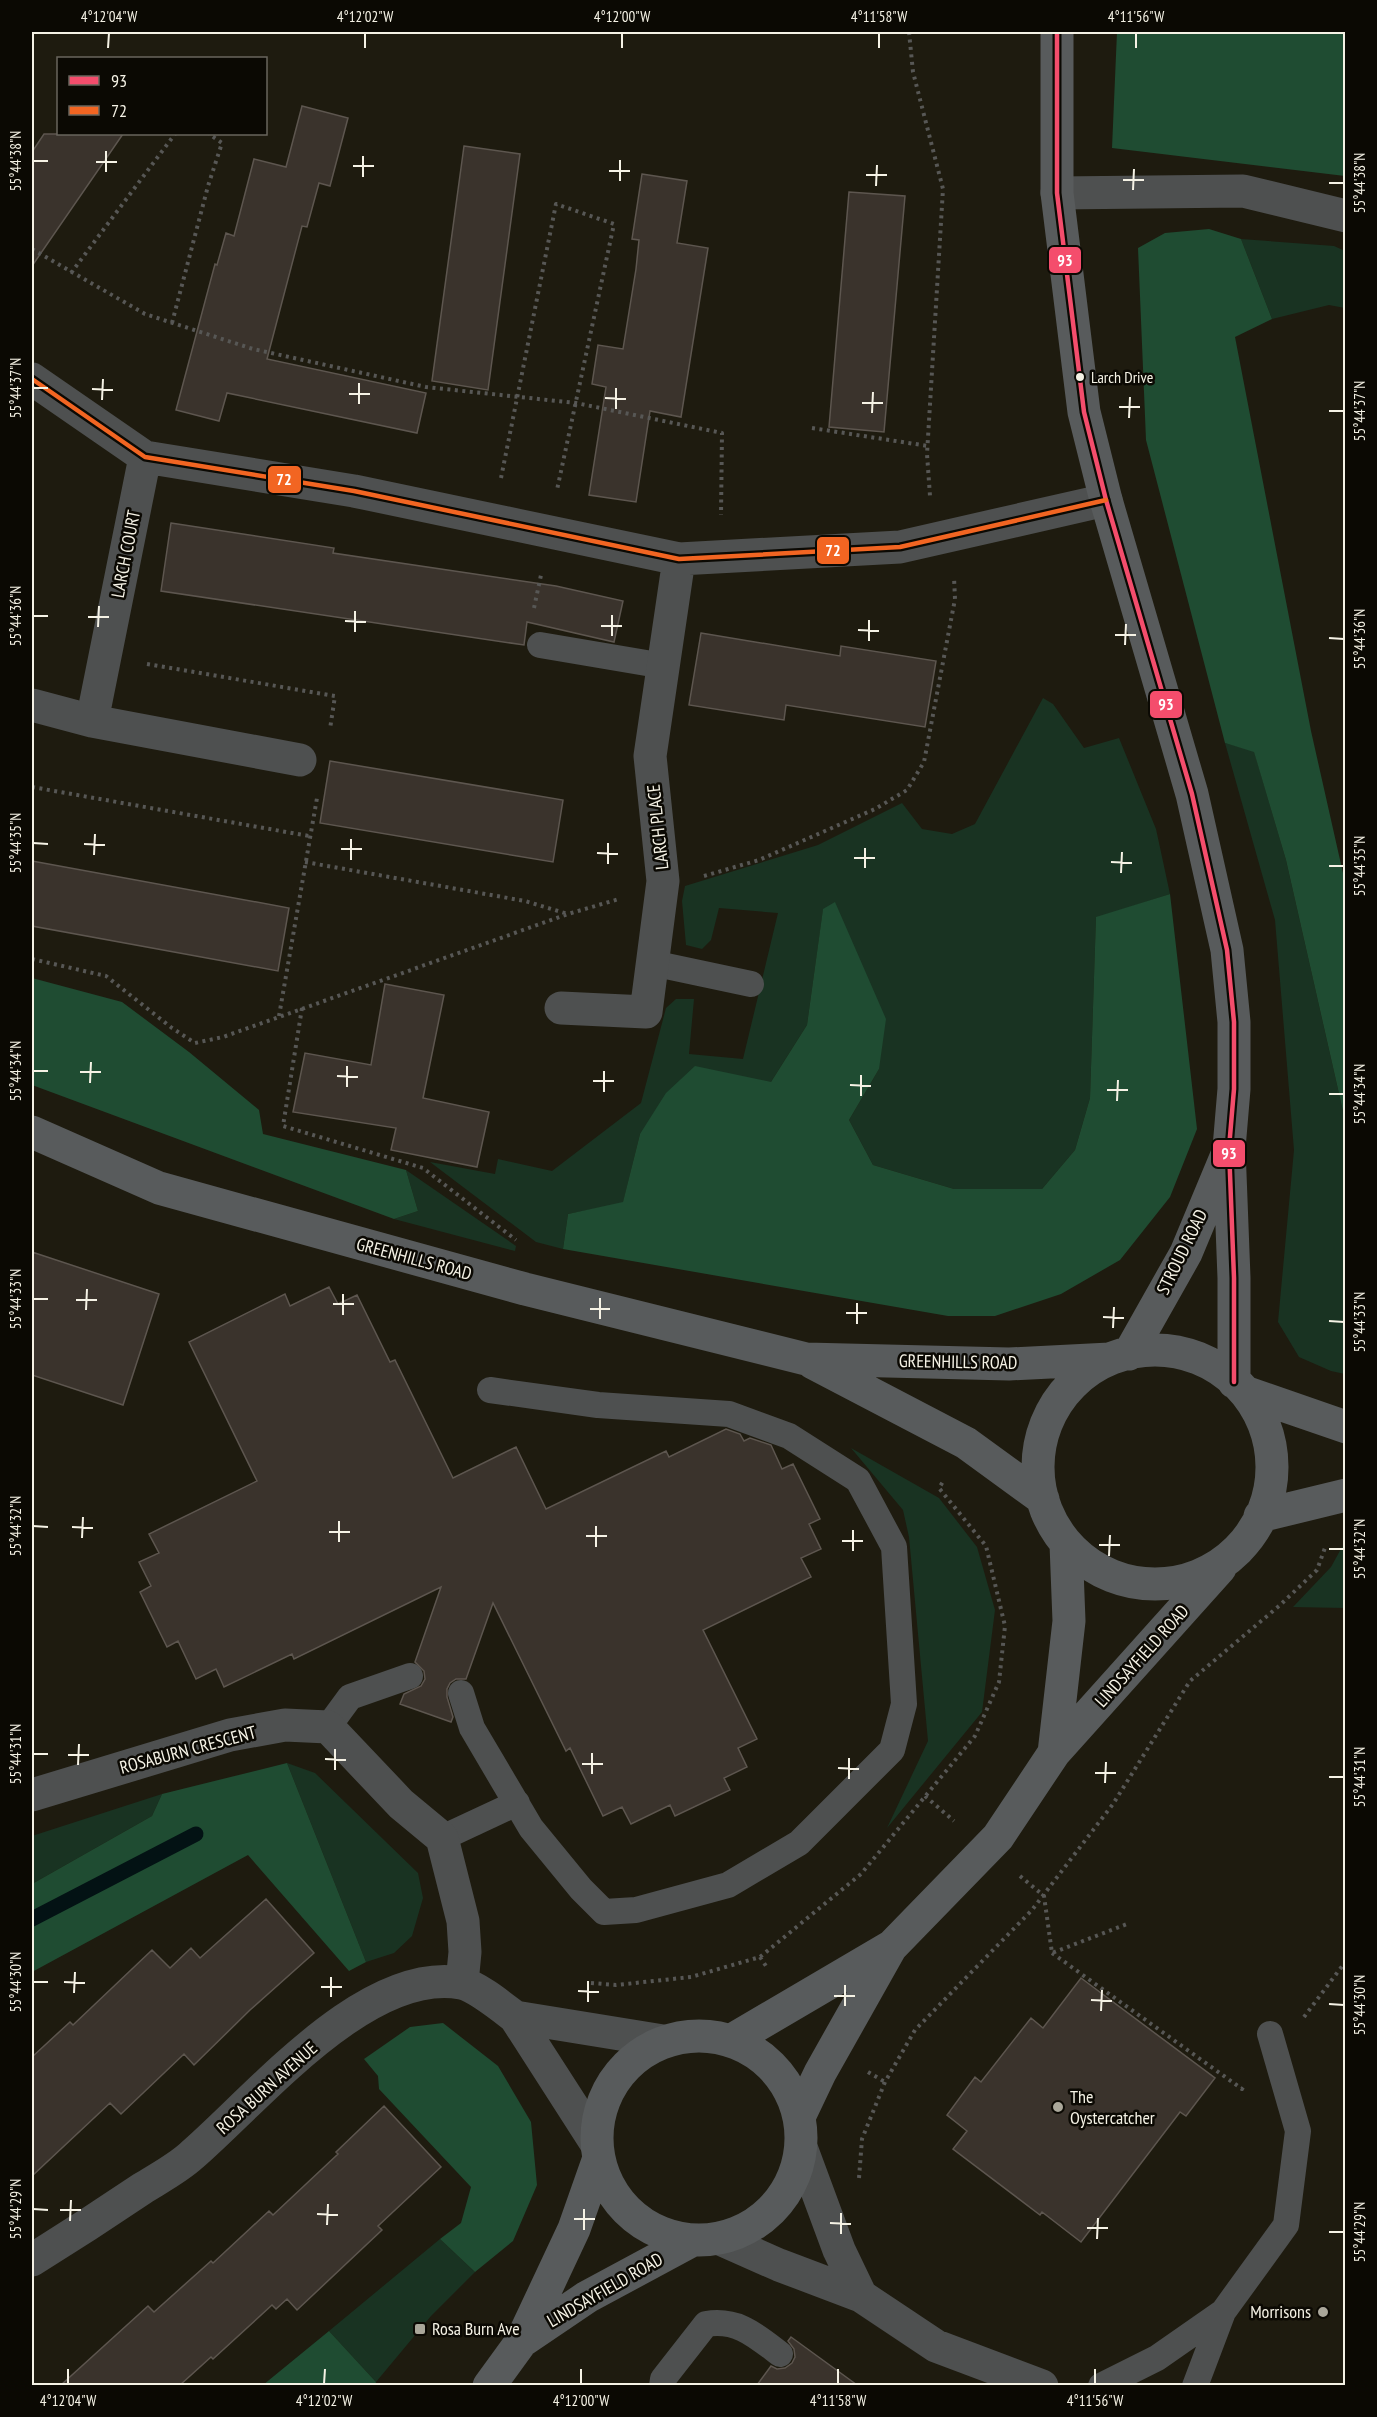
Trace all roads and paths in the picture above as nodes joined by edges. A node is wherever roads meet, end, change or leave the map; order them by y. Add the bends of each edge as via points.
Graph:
1 (1057, 32) edge
2 (174, 135) edge
3 (210, 135) edge
4 (1057, 193) junction
5 (1346, 216) edge
6 (32, 249) edge
7 (71, 273) junction
8 (172, 323) junction
9 (32, 379) edge
10 (517, 398) junction
11 (576, 404) junction
12 (812, 428) dead end
13 (928, 446) dead end
14 (145, 457) junction
15 (721, 477) dead end
16 (1106, 500) junction
17 (492, 520) junction
18 (548, 532) junction
19 (679, 559) junction
20 (540, 645) dead end
21 (106, 654) junction
22 (664, 666) junction
23 (32, 705) edge
24 (92, 721) junction
25 (328, 739) dead end
26 (300, 760) dead end
27 (32, 787) edge
28 (305, 862) junction
29 (568, 914) dead end
30 (652, 963) junction
31 (751, 984) dead end
32 (302, 1008) dead end
33 (561, 1008) dead end
34 (279, 1016) dead end
35 (32, 1132) edge
36 (1229, 1148) junction
37 (525, 1289) junction
38 (1119, 1356) junction
39 (806, 1359) junction
40 (1239, 1387) junction
41 (490, 1390) dead end
42 (1346, 1427) edge
43 (1346, 1495) edge
44 (1043, 1499) junction
45 (1260, 1516) junction
46 (1329, 1538) dead end
47 (1066, 1544) junction
48 (1229, 1558) junction
49 (411, 1676) dead end
50 (461, 1693) dead end
51 (328, 1727) junction
52 (1054, 1754) junction
53 (32, 1795) edge
54 (925, 1796) dead end
55 (517, 1803) junction
56 (442, 1838) junction
57 (986, 1849) junction
58 (1044, 1896) junction
59 (1127, 1924) dead end
60 (892, 1946) junction
61 (1052, 1953) junction
62 (1346, 1961) edge
63 (462, 1983) junction
64 (515, 2017) junction
65 (732, 2040) junction
66 (663, 2041) junction
67 (1273, 2044) junction
68 (800, 2115) junction
69 (597, 2150) junction
70 (802, 2150) junction
71 (859, 2181) dead end
72 (706, 2240) junction
73 (32, 2260) edge
74 (861, 2296) junction
75 (1223, 2312) junction
76 (521, 2342) junction
77 (936, 2346) junction
78 (780, 2354) dead end
79 (489, 2385) edge
80 (662, 2385) edge
81 (971, 2385) edge
82 (1042, 2385) edge
83 (1101, 2385) edge
84 (1195, 2385) edge

1 - 4 street, STROUD ROAD
2 - 7 path
3 - 8 path via 222,143
4 - 5 street via 1243,190
4 - 16 street, STROUD ROAD via 1084,411
6 - 7 path
7 - 8 path via 145,314
8 - 10 path via 253,349 426,387
9 - 14 street
10 - 11 path
10 - 11 path via 556,204 614,224
10 - 17 path
11 - 15 path via 722,433
11 - 18 path
12 - 13 path
14 - 17 street via 354,491
14 - 21 street, LARCH COURT
16 - 19 street via 900,547
16 - 36 street, STROUD ROAD via 1192,794 1227,950 1234,1022
17 - 18 street
18 - 19 street
19 - 22 street, LARCH PLACE
20 - 22 lane
21 - 24 street, LARCH COURT
21 - 25 path via 335,696
22 - 30 street, LARCH PLACE via 650,756 663,881
23 - 24 street
24 - 26 street
27 - 28 path via 309,836
28 - 29 path via 525,901
28 - 34 path
30 - 31 lane
30 - 33 street, LARCH PLACE via 646,1012
32 - 37 path via 283,1126 423,1168 532,1252
35 - 37 street, GREENHILLS ROAD via 159,1188
36 - 38 street, STROUD ROAD via 1186,1252
36 - 40 street, STROUD ROAD
37 - 39 street, GREENHILLS ROAD
38 - 39 street, GREENHILLS ROAD via 1009,1364
38 - 40 street, GREENHILLS ROAD via 1145,1350 1180,1352 1214,1366
38 - 44 street via 1080,1377 1056,1404 1041,1436 1037,1474
39 - 44 street, GREENHILLS ROAD via 966,1443
40 - 42 street
40 - 45 street, LINDSAYFIELD ROAD via 1265,1427 1272,1467 1267,1502
41 - 55 lane via 598,1405 729,1414 789,1436 858,1480 894,1547 896,1570 904,1704 892,1750 799,1843 728,1886 636,1910 604,1912 531,1828
43 - 45 street
44 - 47 street via 1045,1512
45 - 48 street, LINDSAYFIELD ROAD via 1252,1532
46 - 58 path via 1317,1570 1190,1681 1113,1804
47 - 48 street via 1095,1568 1132,1584 1165,1584 1199,1576
47 - 52 street, LINDSAYFIELD ROAD via 1069,1621
48 - 52 street, LINDSAYFIELD ROAD
49 - 51 lane via 350,1697
50 - 55 lane via 472,1728
51 - 53 street, ROSABURN CRESCENT via 285,1725 230,1735
51 - 56 street via 401,1804
52 - 57 street, LINDSAYFIELD ROAD
54 - 57 path
55 - 56 lane
56 - 63 street via 463,1921
57 - 58 path
57 - 60 street, LINDSAYFIELD ROAD
58 - 61 path
58 - 71 path via 915,2030 885,2082 862,2139
59 - 61 path
60 - 65 street, LINDSAYFIELD ROAD
60 - 68 street, LINDSAYFIELD ROAD
61 - 67 path via 1242,2089
62 - 67 path
63 - 64 street
63 - 73 street, ROSA BURN AVENUE via 428,1983 395,1992 347,2016 190,2157
64 - 66 street
64 - 69 street
65 - 66 street via 697,2035
65 - 68 street via 763,2057 786,2083
66 - 69 street via 633,2058 610,2085 599,2114
67 - 75 lane via 1298,2132 1286,2226
68 - 70 street
69 - 72 street via 602,2173 615,2199 637,2220 662,2234
69 - 76 street, LINDSAYFIELD ROAD via 574,2229
70 - 72 street via 792,2183 771,2212 748,2229
70 - 74 street via 839,2250
72 - 74 street
72 - 76 street, LINDSAYFIELD ROAD via 587,2297
74 - 77 street
75 - 83 lane via 1157,2358
75 - 84 lane
76 - 79 street, LINDSAYFIELD ROAD
77 - 81 street
77 - 82 street
78 - 80 lane via 746,2328 720,2321 706,2324

